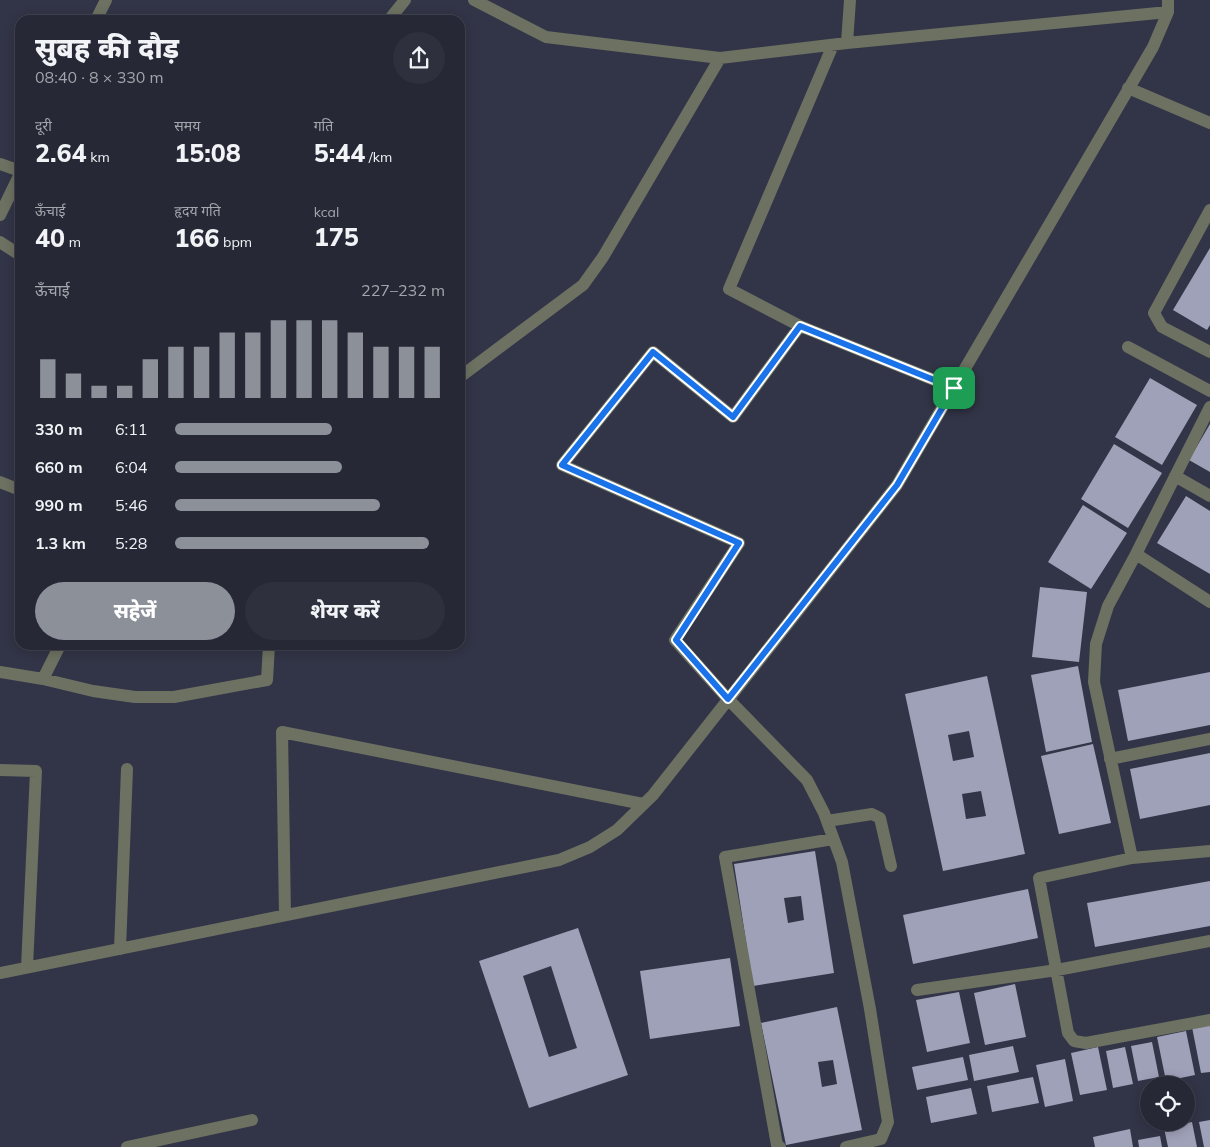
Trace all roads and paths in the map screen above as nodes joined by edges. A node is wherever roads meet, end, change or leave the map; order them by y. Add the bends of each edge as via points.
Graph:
1 (106, 0) edge
2 (405, 0) edge
3 (474, 0) edge
4 (850, 0) edge
5 (1168, 6) edge
6 (98, 15) edge
7 (393, 15) edge
8 (847, 43) junction
9 (833, 45) junction
10 (720, 58) junction
11 (1128, 88) junction
12 (1210, 123) edge
13 (0, 164) edge
14 (15, 171) edge
15 (15, 184) edge
16 (1210, 211) edge
17 (0, 215) edge
18 (0, 242) edge
19 (15, 252) edge
20 (800, 326) junction
21 (1128, 347) dead end
22 (1210, 352) edge
23 (465, 373) edge
24 (954, 388) junction
25 (1210, 391) edge
26 (1210, 407) edge
27 (1175, 476) junction
28 (0, 482) edge
29 (15, 488) edge
30 (1210, 496) edge
31 (1136, 554) junction
32 (1210, 602) edge
33 (58, 650) edge
34 (269, 650) edge
35 (0, 672) edge
36 (43, 679) junction
37 (728, 699) junction
38 (1210, 739) edge
39 (1110, 759) junction
40 (127, 769) dead end
41 (0, 770) edge
42 (643, 804) junction
43 (827, 821) junction
44 (833, 838) junction
45 (1210, 851) edge
46 (1132, 858) junction
47 (891, 866) dead end
48 (285, 915) junction
49 (1210, 941) edge
50 (120, 948) junction
51 (27, 967) junction
52 (1057, 970) junction
53 (0, 973) edge
54 (917, 990) dead end
55 (1210, 1020) edge
56 (252, 1120) dead end
57 (127, 1147) edge
58 (780, 1147) edge
59 (846, 1147) edge

1 - 6 street
2 - 7 street
3 - 10 street via 546,37
4 - 8 street
5 - 8 street
5 - 11 street via 1153,47
8 - 9 street
9 - 10 street
9 - 20 street via 729,289
10 - 23 street via 603,257 583,285
11 - 12 street
11 - 24 street
13 - 14 street
15 - 17 street
16 - 22 street via 1154,313 1162,327
18 - 19 street
20 - 24 street
20 - 37 street via 733,417 653,352 562,465 739,543 676,640
21 - 25 street
24 - 37 street via 897,485
26 - 27 street
27 - 30 street
27 - 31 street
28 - 29 street
31 - 32 street
31 - 39 street via 1108,606 1096,644 1094,682
33 - 36 street
34 - 36 street via 267,680 174,697 135,697
35 - 36 street
37 - 42 street
37 - 43 street via 807,780
38 - 39 street
39 - 46 street
40 - 50 street
41 - 51 street via 36,771
42 - 48 street via 616,830 590,847 559,860
42 - 48 street via 282,732
43 - 44 street
43 - 47 street via 872,814 880,818
44 - 58 street via 725,857 777,1145
44 - 59 street via 842,862 888,1122 880,1139
45 - 46 street
46 - 52 street via 1039,878
48 - 50 street
49 - 52 street
50 - 51 street
51 - 53 street
52 - 54 street
52 - 55 street via 1068,1033 1074,1041 1086,1043
56 - 57 street

